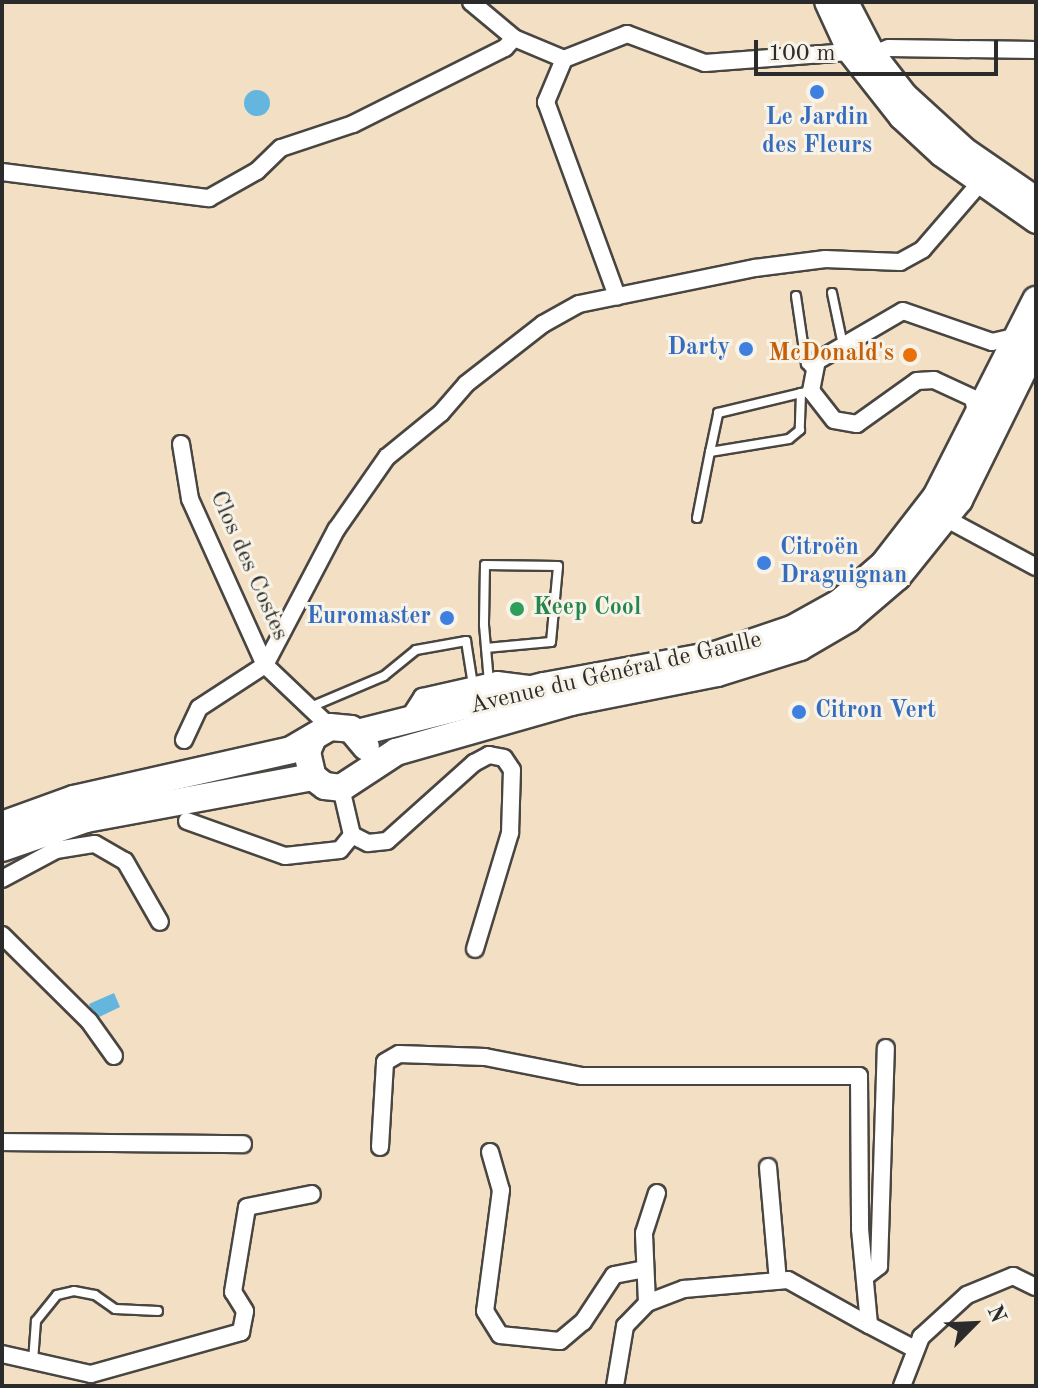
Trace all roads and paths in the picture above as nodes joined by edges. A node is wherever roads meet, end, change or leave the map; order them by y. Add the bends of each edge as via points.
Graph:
1 (471, 2) edge
2 (826, 2) edge
3 (847, 2) edge
4 (514, 38) junction
5 (1036, 50) edge
6 (849, 52) junction
7 (874, 54) junction
8 (564, 59) junction
9 (2, 172) edge
10 (980, 183) junction
11 (1036, 198) edge
12 (1036, 222) edge
13 (832, 293) dead end
14 (617, 296) junction
15 (796, 296) dead end
16 (1036, 300) edge
17 (1027, 340) edge
18 (843, 346) junction
19 (809, 386) junction
20 (978, 420) junction
21 (181, 444) dead end
22 (710, 452) junction
23 (697, 518) dead end
24 (945, 518) junction
25 (1036, 567) edge
26 (486, 648) junction
27 (265, 665) junction
28 (481, 684) junction
29 (544, 686) junction
30 (313, 706) junction
31 (404, 726) junction
32 (321, 733) junction
33 (357, 733) junction
34 (184, 740) dead end
35 (366, 770) junction
36 (313, 777) junction
37 (341, 788) junction
38 (7, 820) edge
39 (187, 821) dead end
40 (352, 835) junction
41 (2, 848) edge
42 (2, 879) edge
43 (160, 922) dead end
44 (2, 935) edge
45 (475, 949) dead end
46 (886, 1048) dead end
47 (114, 1056) dead end
48 (2, 1142) edge
49 (243, 1144) dead end
50 (380, 1147) dead end
51 (490, 1152) dead end
52 (768, 1167) dead end
53 (657, 1193) dead end
54 (312, 1194) dead end
55 (644, 1269) junction
56 (865, 1277) junction
57 (778, 1281) junction
58 (1036, 1287) edge
59 (647, 1303) junction
60 (158, 1311) dead end
61 (869, 1325) junction
62 (915, 1349) junction
63 (2, 1354) edge
64 (33, 1362) junction
65 (615, 1386) edge
66 (902, 1386) edge

1 - 4 street
2 - 6 main road
3 - 7 main road
4 - 8 street
4 - 9 street via 505,48 353,124 281,148 257,171 209,198
5 - 7 street via 889,48
6 - 8 street via 705,63 627,34
6 - 10 main road via 901,118
7 - 11 main road via 926,115
8 - 14 street via 546,102
10 - 12 main road
10 - 14 street via 923,249 900,262 796,261
13 - 18 lane
14 - 27 street via 579,304 543,324 466,384 441,413 387,457 336,530
15 - 19 lane
16 - 17 main road, Avenue du Général de Gaulle
17 - 18 street via 992,342 903,311
17 - 20 main road, Avenue du Général de Gaulle
17 - 24 main road, Avenue du Général de Gaulle via 996,430
18 - 19 street via 817,361
19 - 20 street via 834,420 857,424 917,381 934,380 973,398
19 - 22 lane via 718,413
19 - 22 lane via 800,430 789,439
20 - 29 main road, Avenue du Général de Gaulle via 936,497 884,564 839,603 755,645
21 - 27 street, Clos des Costes via 190,499
22 - 23 lane
24 - 25 street
24 - 35 main road, Avenue du Général de Gaulle via 897,577 848,619 800,647 717,673 512,717 395,752
26 - 26 lane via 485,565 558,566 551,642
26 - 28 lane
27 - 30 street, Clos des Costes
27 - 34 street via 199,708
28 - 29 street
28 - 30 lane via 466,641 416,650 384,676
28 - 31 street via 422,697
29 - 31 main road, Avenue du Général de Gaulle
30 - 32 street, Clos des Costes
31 - 33 main road, Avenue du Général de Gaulle
32 - 33 main road, Avenue du Général de Gaulle
32 - 36 main road via 307,765
32 - 38 main road via 261,758 74,799
33 - 35 main road via 365,744
35 - 37 main road, Avenue du Général de Gaulle
36 - 37 main road
36 - 41 main road via 86,819
37 - 40 street
39 - 40 street via 285,856 340,850
40 - 45 street via 368,843 387,841 474,763 489,755 504,758 512,770 510,833
42 - 43 street via 56,850 95,844 125,861
44 - 47 street via 89,1021
46 - 56 street via 879,1266
48 - 49 street
50 - 56 street via 385,1062 399,1054 485,1057 582,1076 859,1076
51 - 55 street via 501,1190 485,1311 500,1335 560,1341 583,1322 614,1275
52 - 57 street
53 - 55 street via 644,1233
54 - 64 street via 247,1207 233,1292 245,1311 241,1332 91,1374
55 - 59 street
56 - 61 street
57 - 59 street via 684,1289
57 - 61 street via 788,1280
58 - 62 street via 1013,1276 967,1295 935,1320
59 - 65 street via 625,1326
60 - 64 lane via 115,1309 95,1295 74,1291 57,1295 36,1321
61 - 62 street
62 - 66 street
63 - 64 street

